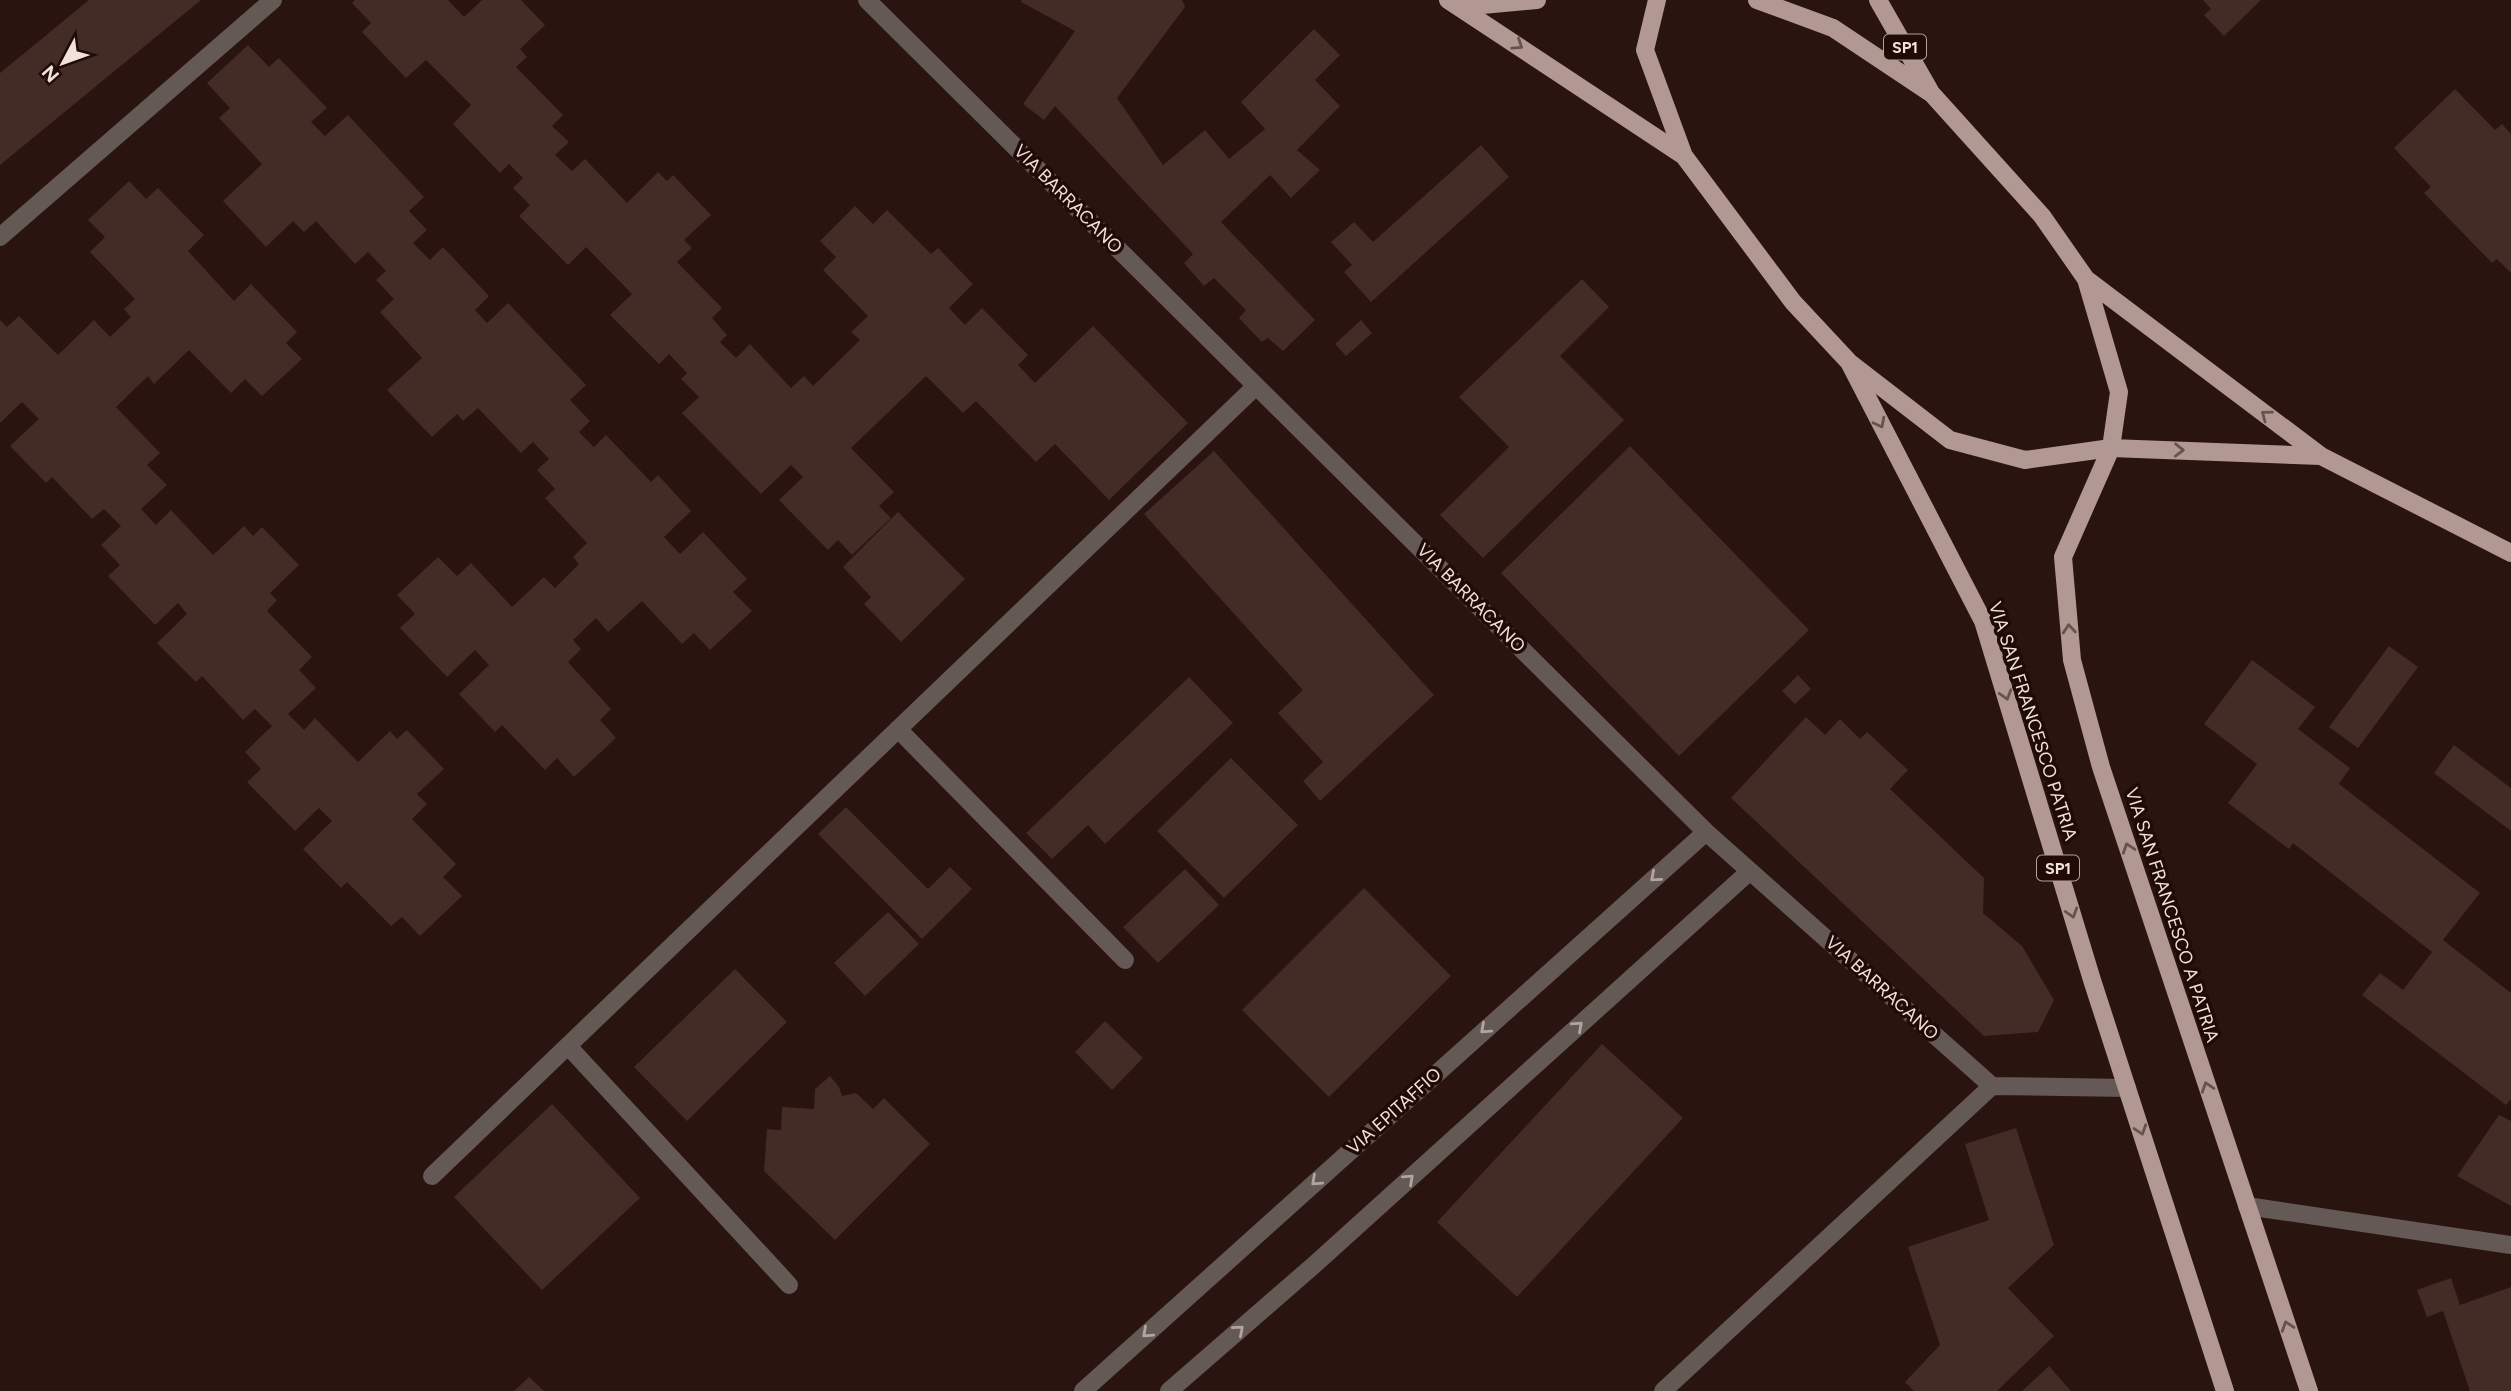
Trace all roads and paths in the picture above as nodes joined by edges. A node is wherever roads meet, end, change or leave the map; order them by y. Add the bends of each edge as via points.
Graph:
1 (273, 0) edge
2 (867, 0) edge
3 (1536, 0) edge
4 (1657, 0) edge
5 (1757, 0) edge
6 (1878, 0) edge
7 (1454, 3) edge
8 (1932, 94) junction
9 (1684, 156) junction
10 (0, 237) edge
11 (2086, 279) junction
12 (1849, 362) junction
13 (1256, 386) junction
14 (2111, 449) junction
15 (2321, 456) junction
16 (2511, 553) edge
17 (898, 729) junction
18 (1706, 832) junction
19 (1750, 871) junction
20 (1125, 960) dead end
21 (568, 1046) junction
22 (1992, 1086) junction
23 (2127, 1088) junction
24 (432, 1176) dead end
25 (2247, 1206) junction
26 (2511, 1245) edge
27 (789, 1285) dead end
28 (1083, 1391) edge
29 (1169, 1391) edge
30 (1663, 1391) edge
31 (2225, 1391) edge
32 (2309, 1391) edge

1 - 10 street
2 - 13 street, VIA BARRACANO
3 - 7 main road
4 - 9 main road via 1645,50
5 - 8 main road via 1833,28
6 - 8 main road, SP1
7 -> 9 main road
8 - 11 main road via 2042,216
9 - 12 main road via 1793,302
11 - 14 main road, VIA SAN FRANCESCO A PATRIA via 2119,392
15 -> 11 main road
12 - 14 main road via 1951,440 2025,460
12 -> 23 main road, VIA SAN FRANCESCO PATRIA / SP1 via 1983,621
13 - 17 street
13 - 18 street, VIA BARRACANO
14 -> 15 main road
25 -> 14 main road, VIA SAN FRANCESCO A PATRIA via 2101,767 2072,660 2063,557
15 - 16 main road
17 - 20 street
17 - 21 street
18 - 19 street, VIA BARRACANO
18 -> 28 street, VIA EPITAFFIO
19 - 22 street, VIA BARRACANO
29 -> 19 street
21 - 24 street
21 - 27 street
22 - 23 street
22 - 30 street
23 -> 31 main road, VIA SAN FRANCESCO PATRIA / SP1
25 - 26 street
32 -> 25 main road, VIA SAN FRANCESCO A PATRIA

